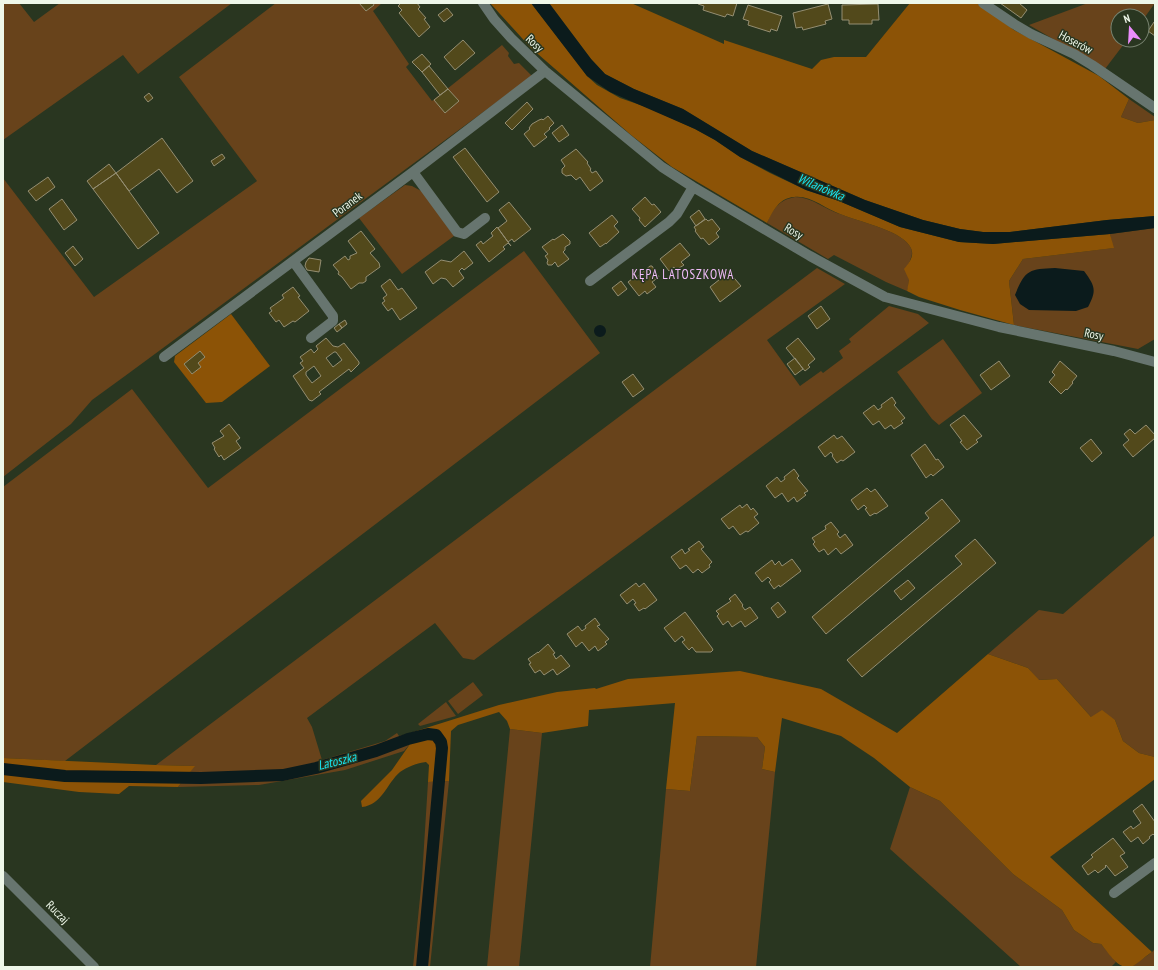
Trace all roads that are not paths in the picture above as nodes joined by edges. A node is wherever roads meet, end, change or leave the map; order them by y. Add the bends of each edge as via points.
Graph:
1 (482, 3) edge
2 (983, 3) edge
3 (545, 71) junction
4 (1155, 108) edge
5 (413, 172) junction
6 (694, 187) junction
7 (485, 218) dead end
8 (293, 261) junction
9 (590, 281) dead end
10 (311, 338) dead end
11 (164, 357) dead end
12 (1155, 362) edge
13 (1155, 863) edge
14 (3, 876) edge
15 (1114, 893) dead end
16 (94, 967) edge

1 - 3 street, Rosy via 511,38
2 - 4 street, Hoserów via 1031,34 1074,54
3 - 5 street, Poranek
3 - 6 street, Rosy via 662,167
5 - 7 street via 457,232 464,234
5 - 8 street, Poranek
6 - 9 street via 669,222
6 - 12 street, Rosy via 810,256 886,297 999,327
8 - 10 street via 333,316 333,321
8 - 11 street, Poranek
13 - 15 street
14 - 16 street, Ruczaj

